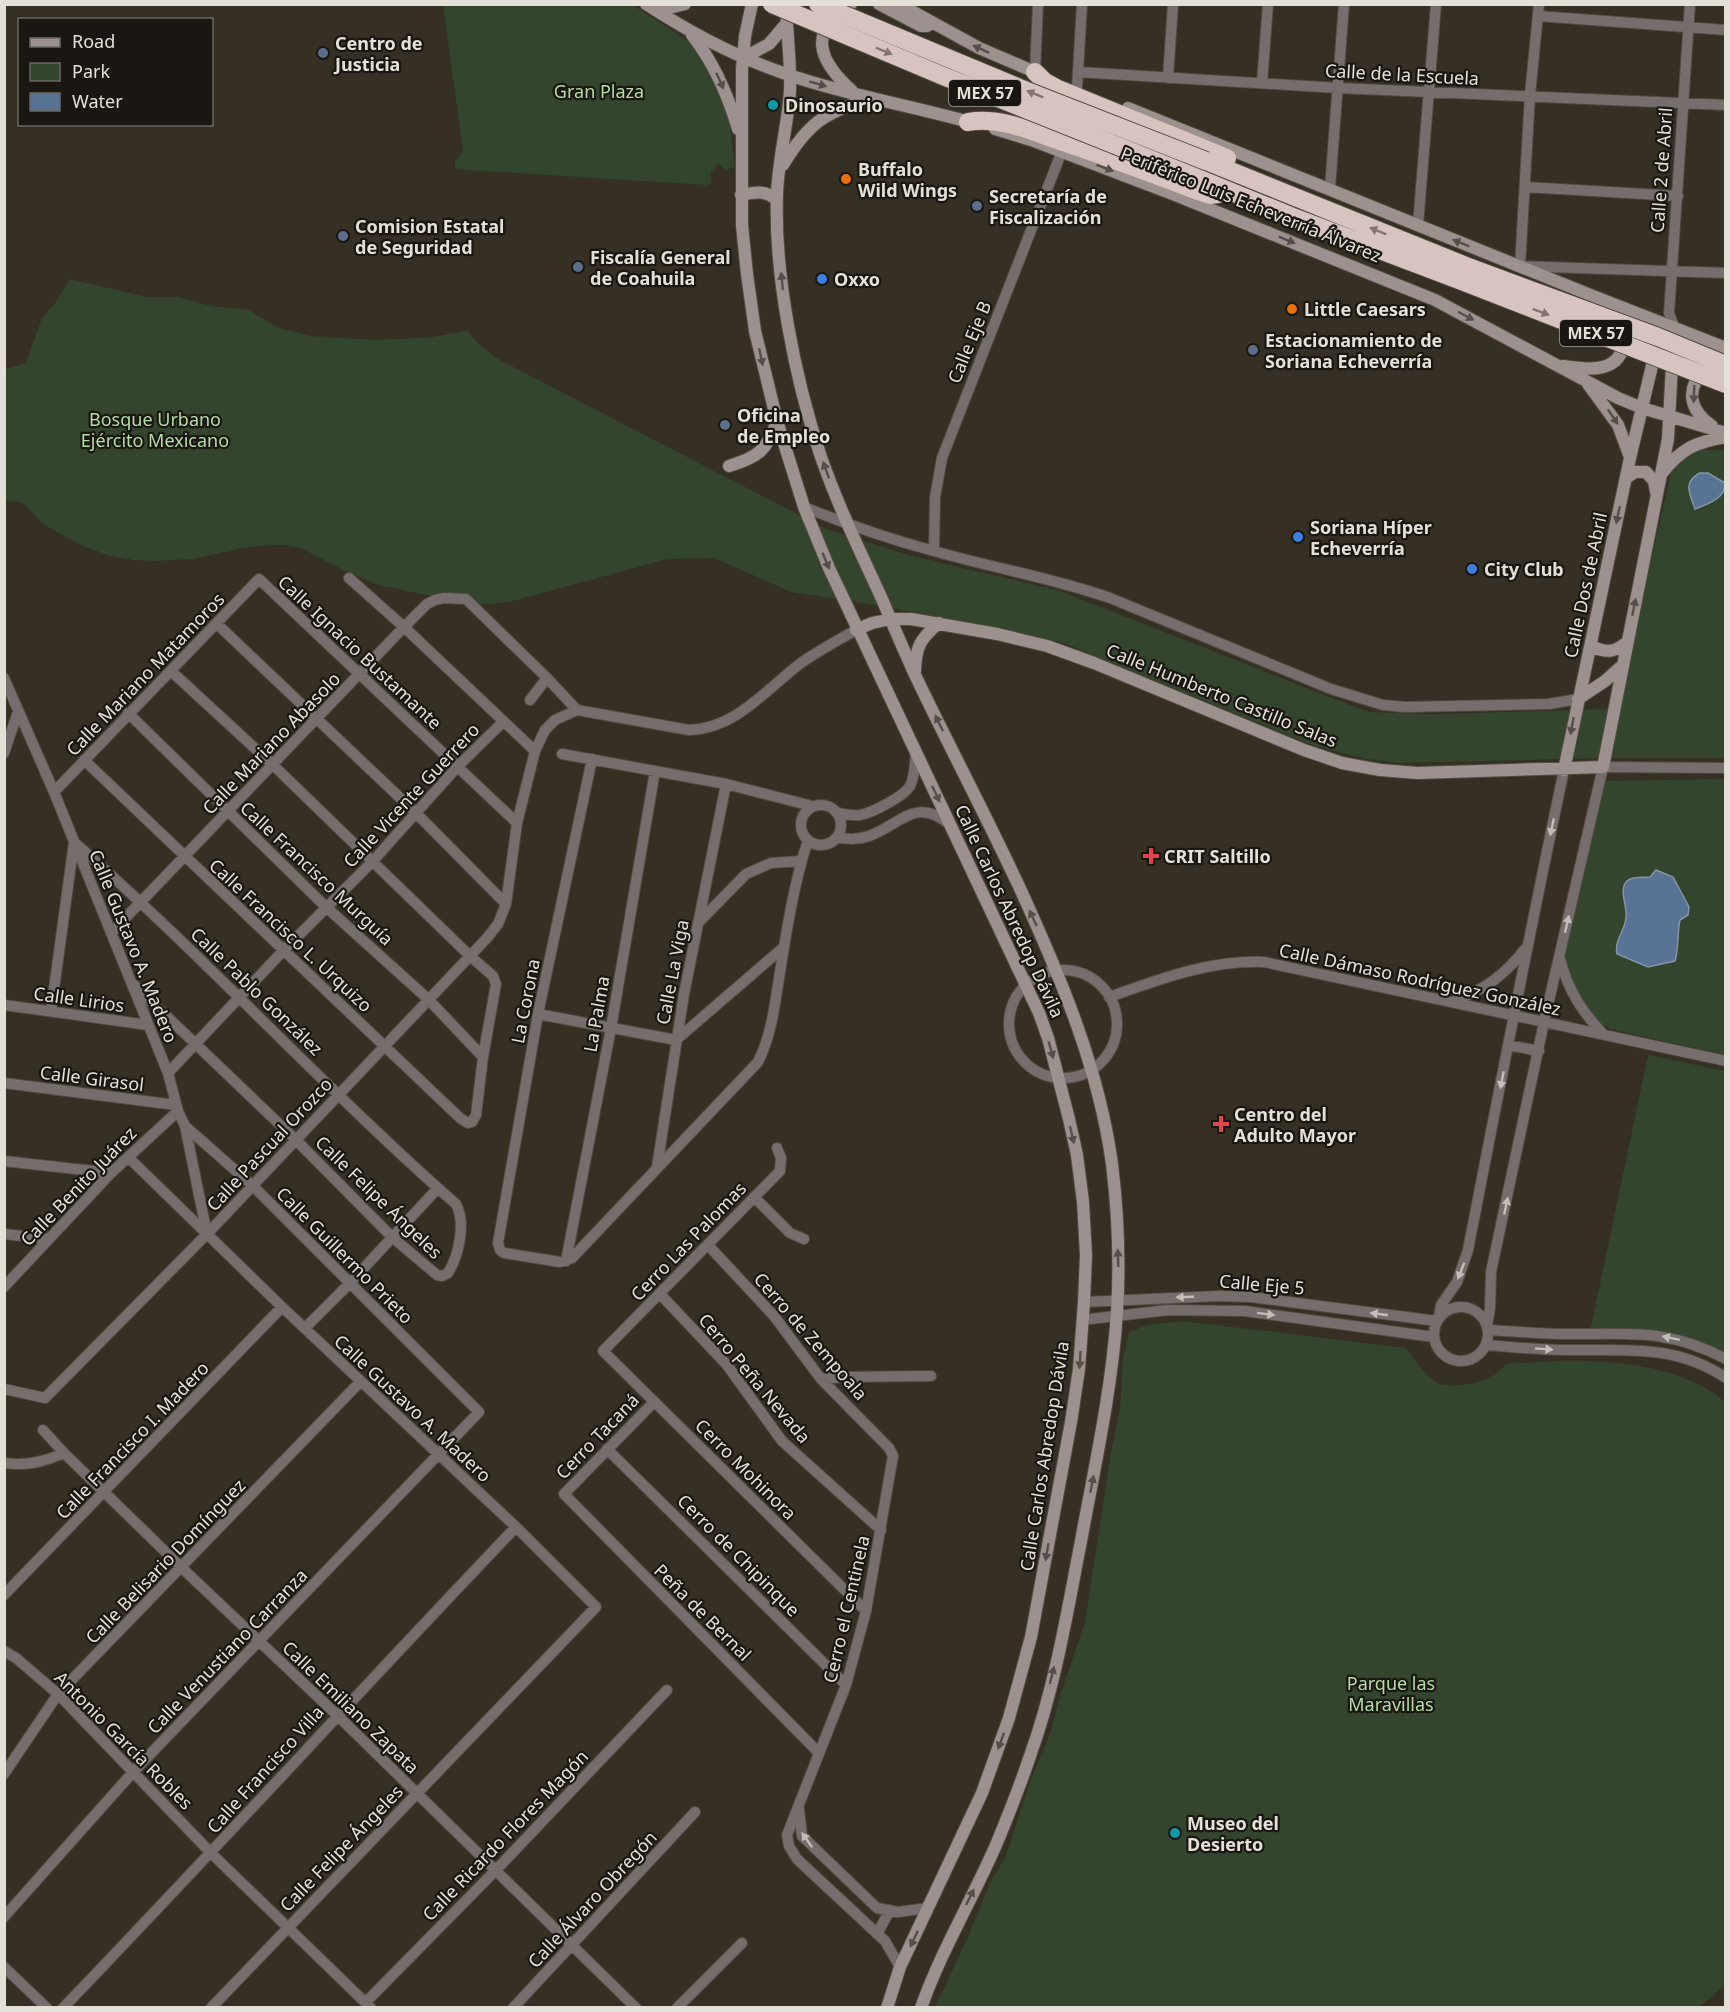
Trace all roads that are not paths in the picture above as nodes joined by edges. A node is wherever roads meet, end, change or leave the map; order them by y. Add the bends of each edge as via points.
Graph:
1 (646, 4) edge
2 (663, 4) edge
3 (685, 4) edge
4 (752, 4) edge
5 (772, 4) edge
6 (786, 4) edge
7 (818, 4) edge
8 (851, 4) edge
9 (879, 4) edge
10 (899, 4) edge
11 (1038, 4) edge
12 (1082, 4) edge
13 (1173, 4) edge
14 (1268, 4) edge
15 (1344, 4) edge
16 (1437, 4) edge
17 (1690, 4) edge
18 (1538, 10) edge
19 (932, 23) junction
20 (786, 24) junction
21 (1689, 29) junction
22 (1725, 30) edge
23 (689, 32) junction
24 (743, 58) junction
25 (1035, 72) junction
26 (1078, 72) junction
27 (790, 76) junction
28 (1168, 78) junction
29 (1262, 83) junction
30 (1077, 88) junction
31 (1338, 88) junction
32 (1428, 92) junction
33 (855, 94) junction
34 (1530, 95) junction
35 (870, 98) junction
36 (1684, 103) junction
37 (1725, 105) edge
38 (968, 122) junction
39 (742, 140) junction
40 (1062, 151) junction
41 (778, 174) junction
42 (1525, 187) junction
43 (1330, 188) junction
44 (1229, 190) junction
45 (1285, 193) junction
46 (741, 195) junction
47 (1678, 196) junction
48 (776, 199) junction
49 (1418, 225) junction
50 (1520, 267) junction
51 (1673, 272) junction
52 (1725, 273) edge
53 (1469, 276) junction
54 (1593, 296) junction
55 (1668, 321) junction
56 (1725, 348) edge
57 (1725, 363) edge
58 (1557, 365) junction
59 (1586, 382) junction
60 (1725, 384) edge
61 (1642, 408) junction
62 (1670, 416) junction
63 (777, 421) junction
64 (1724, 434) edge
65 (1630, 458) junction
66 (729, 466) dead end
67 (1661, 474) junction
68 (1626, 478) junction
69 (1656, 494) junction
70 (804, 507) junction
71 (848, 525) junction
72 (934, 551) junction
73 (259, 579) joint
74 (349, 579) dead end
75 (891, 619) junction
76 (939, 623) junction
77 (217, 624) junction
78 (404, 627) junction
79 (856, 630) junction
80 (1627, 642) junction
81 (1591, 646) junction
82 (1623, 665) junction
83 (171, 671) junction
84 (359, 675) junction
85 (915, 675) junction
86 (4, 678) edge
87 (547, 678) junction
88 (1578, 699) junction
89 (530, 700) dead end
90 (577, 710) junction
91 (18, 711) junction
92 (129, 713) junction
93 (317, 719) junction
94 (503, 722) junction
95 (535, 751) junction
96 (916, 751) junction
97 (5, 754) edge
98 (562, 754) dead end
99 (592, 759) junction
100 (84, 760) junction
101 (272, 764) junction
102 (458, 766) junction
103 (1603, 767) junction
104 (1725, 768) edge
105 (1564, 770) junction
106 (655, 771) junction
107 (726, 784) junction
108 (54, 792) junction
109 (899, 796) junction
110 (812, 806) junction
111 (228, 812) junction
112 (416, 813) junction
113 (837, 813) junction
114 (908, 815) junction
115 (517, 823) junction
116 (952, 826) junction
117 (836, 838) junction
118 (808, 840) junction
119 (74, 842) junction
120 (185, 857) junction
121 (801, 861) junction
122 (372, 862) junction
123 (140, 901) junction
124 (506, 904) junction
125 (326, 907) junction
126 (698, 923) junction
127 (111, 933) junction
128 (1527, 946) junction
129 (784, 947) junction
130 (284, 951) junction
131 (470, 956) junction
132 (1559, 957) junction
133 (1058, 971) junction
134 (1027, 984) junction
135 (134, 985) junction
136 (1109, 997) junction
137 (240, 998) junction
138 (428, 999) junction
139 (1450, 1002) junction
140 (4, 1005) edge
141 (51, 1011) junction
142 (538, 1014) junction
143 (1515, 1017) junction
144 (1544, 1022) junction
145 (148, 1025) junction
146 (611, 1028) junction
147 (1604, 1035) junction
148 (676, 1040) junction
149 (195, 1043) junction
150 (1508, 1044) junction
151 (384, 1046) junction
152 (1539, 1051) junction
153 (483, 1057) junction
154 (1725, 1061) edge
155 (1091, 1070) junction
156 (168, 1073) junction
157 (1059, 1078) junction
158 (4, 1083) edge
159 (338, 1093) junction
160 (177, 1108) junction
161 (185, 1126) junction
162 (296, 1140) junction
163 (777, 1148) dead end
164 (128, 1156) junction
165 (4, 1161) edge
166 (657, 1167) junction
167 (111, 1173) junction
168 (252, 1185) junction
169 (438, 1188) junction
170 (754, 1197) junction
171 (4, 1234) edge
172 (207, 1234) junction
173 (392, 1237) junction
174 (49, 1239) junction
175 (804, 1239) dead end
176 (708, 1245) junction
177 (566, 1261) junction
178 (448, 1273) joint
179 (350, 1283) junction
180 (4, 1287) edge
181 (660, 1294) junction
182 (1118, 1300) junction
183 (1084, 1302) junction
184 (282, 1307) junction
185 (1117, 1317) junction
186 (1438, 1319) junction
187 (1082, 1320) junction
188 (304, 1328) junction
189 (1488, 1328) junction
190 (1434, 1338) junction
191 (1486, 1345) junction
192 (603, 1351) joint
193 (1725, 1359) edge
194 (931, 1376) dead end
195 (1725, 1378) edge
196 (821, 1379) junction
197 (361, 1381) junction
198 (4, 1389) edge
199 (654, 1402) junction
200 (479, 1412) joint
201 (43, 1430) dead end
202 (890, 1448) joint
203 (607, 1449) junction
204 (64, 1453) junction
205 (439, 1454) junction
206 (4, 1463) edge
207 (105, 1493) junction
208 (564, 1494) joint
209 (516, 1527) junction
210 (881, 1530) junction
211 (182, 1568) junction
212 (4, 1595) edge
213 (596, 1607) joint
214 (866, 1611) junction
215 (260, 1642) junction
216 (4, 1651) edge
217 (846, 1685) junction
218 (667, 1690) dead end
219 (58, 1694) junction
220 (337, 1715) junction
221 (819, 1753) junction
222 (134, 1771) junction
223 (4, 1774) edge
224 (416, 1793) junction
225 (798, 1806) junction
226 (694, 1812) dead end
227 (211, 1853) junction
228 (496, 1870) junction
229 (847, 1880) junction
230 (835, 1896) junction
231 (928, 1908) junction
232 (890, 1911) junction
233 (4, 1917) edge
234 (288, 1928) junction
235 (877, 1934) junction
236 (742, 1942) dead end
237 (571, 1945) junction
238 (4, 1967) edge
239 (900, 1967) junction
240 (369, 2005) edge
241 (47, 2007) edge
242 (63, 2007) edge
243 (211, 2007) edge
244 (513, 2007) edge
245 (636, 2007) edge
246 (676, 2007) edge
247 (887, 2007) edge
248 (921, 2007) edge

1 - 23 main road
2 - 3 main road
4 - 24 main road, Calle Carlos Abredop Dávila
5 -> 44 highway, Periférico Luis Echeverría Álvarez / MEX 57, bridge
6 - 20 main road, Calle Carlos Abredop Dávila
45 -> 7 highway, Periférico Luis Echeverría Álvarez / MEX 57, bridge
8 - 33 main road via 827,24 822,37 827,64
9 - 19 main road via 921,26
10 - 19 main road
11 - 25 street
12 - 26 street
13 - 28 street
14 - 29 street
15 - 31 street
16 - 32 street
17 - 21 street, Calle 2 de Abril
18 - 21 street
18 - 34 street
25 -> 19 main road
20 - 24 main road via 769,44
20 - 27 main road, Calle Carlos Abredop Dávila
21 - 22 street
21 - 36 street, Calle 2 de Abril
23 - 24 main road, Periférico Luis Echeverría Álvarez
23 -> 39 main road via 708,56
24 - 27 main road, Periférico Luis Echeverría Álvarez
24 - 39 main road, Calle Carlos Abredop Dávila
25 - 30 main road
25 - 45 highway via 1056,88 1267,174
26 - 28 street, Calle de la Escuela
26 - 30 street
27 -> 33 main road, Periférico Luis Echeverría Álvarez
27 - 41 main road, Calle Carlos Abredop Dávila
28 - 29 street, Calle de la Escuela
29 - 31 street, Calle de la Escuela
30 - 43 main road
31 - 32 street, Calle de la Escuela
31 - 43 street
32 - 34 street, Calle de la Escuela
32 - 49 street
33 - 35 main road, Periférico Luis Echeverría Álvarez
34 - 36 street, Calle de la Escuela
34 - 42 street
35 - 38 main road, Periférico Luis Echeverría Álvarez
35 - 41 main road via 828,114 809,128
36 - 37 street, Calle de la Escuela
36 - 47 street, Calle 2 de Abril
38 - 40 main road, Periférico Luis Echeverría Álvarez
38 - 44 highway via 989,119 1019,127 1204,193 1216,195
39 - 46 main road, Calle Carlos Abredop Dávila
40 -> 58 main road, Periférico Luis Echeverría Álvarez via 1435,300
40 - 72 street, Calle Eje B via 942,458 935,497
41 - 48 main road, Calle Carlos Abredop Dávila
42 - 47 street
42 - 50 street
43 - 49 main road
44 - 53 highway, Periférico Luis Echeverría Álvarez / MEX 57
53 -> 45 highway, Periférico Luis Echeverría Álvarez / MEX 57
46 - 48 main road via 762,192
46 -> 63 main road, Calle Carlos Abredop Dávila via 755,331
47 - 51 street, Calle 2 de Abril
71 -> 48 main road, Calle Carlos Abredop Dávila via 818,448 794,358
50 -> 49 main road
50 - 51 street
50 - 54 main road
51 - 52 street
51 - 55 street, Calle 2 de Abril
53 - 57 highway, Periférico Luis Echeverría Álvarez / MEX 57, bridge via 1658,337
53 -> 60 highway, Periférico Luis Echeverría Álvarez / MEX 57, bridge
54 - 55 main road
54 - 58 main road via 1614,312 1625,338 1624,349 1612,363 1596,369
55 - 56 main road
55 - 61 main road, Calle 2 de Abril
55 - 62 main road, Calle 2 de Abril
57 -> 64 main road via 1716,362 1704,369 1692,392 1694,407 1702,419
58 - 59 main road, Periférico Luis Echeverría Álvarez
59 - 61 main road, Periférico Luis Echeverría Álvarez
59 -> 65 main road via 1618,425
61 - 62 main road, Periférico Luis Echeverría Álvarez
61 - 65 main road, Calle Dos de Abril
62 - 64 main road, Periférico Luis Echeverría Álvarez
62 - 67 main road
63 - 66 main road via 765,448
63 - 70 main road, Calle Carlos Abredop Dávila
64 - 67 main road via 1691,446
65 - 68 main road, Calle Dos de Abril
67 - 69 main road
68 - 69 main road via 1635,472 1646,472 1654,481
68 -> 81 main road, Calle Dos de Abril
80 -> 69 main road
70 - 71 street
70 -> 79 main road, Calle Carlos Abredop Dávila
71 - 72 street
71 - 75 main road, Calle Carlos Abredop Dávila
72 - 88 street via 1110,598 1331,688 1383,705 1549,704
73 - 77 street, Calle Mariano Matamoros
73 - 84 street, Calle Ignacio Bustamante
74 - 78 street
75 - 76 main road, Calle Humberto Castillo Salas
75 - 79 main road, Calle Humberto Castillo Salas
75 - 85 main road, Calle Carlos Abredop Dávila
76 - 85 main road via 919,644
76 - 105 main road, Calle Humberto Castillo Salas via 1047,646 1342,763 1417,773
77 - 83 street, Calle Mariano Matamoros
77 - 93 street
78 - 84 street, Calle Mariano Abasolo
78 - 87 street, Calle Mariano Abasolo via 435,600 466,599
78 - 94 street
79 - 90 street via 803,662 747,708 717,726 689,730
79 - 96 main road, Calle Carlos Abredop Dávila
80 - 81 main road via 1609,652
80 - 82 main road
81 - 88 main road, Calle Dos de Abril
82 - 88 main road
82 - 103 main road
83 - 92 street, Calle Mariano Matamoros
83 - 101 street
84 - 93 street, Calle Mariano Abasolo
84 - 102 street, Calle Ignacio Bustamante
133 -> 85 main road, Calle Carlos Abredop Dávila
86 - 91 street, Calle Gustavo A. Madero
87 - 89 street
87 - 90 street
88 -> 105 main road, Calle Dos de Abril
90 - 95 street via 555,720
91 - 97 street
91 - 108 street, Calle Gustavo A. Madero
92 - 100 street, Calle Mariano Matamoros
92 - 111 street, Calle Francisco Murguía
93 - 101 street, Calle Mariano Abasolo
93 - 112 street
94 - 95 street
94 - 102 street, Calle Vicente Guerrero
95 - 115 street
96 - 109 street via 912,783
96 -> 116 main road, Calle Carlos Abredop Dávila
98 - 99 street
99 - 106 street
99 - 142 street, La Corona
100 - 108 street, Calle Mariano Matamoros
100 - 120 street, Calle Francisco L. Urquizo
101 - 111 street, Calle Mariano Abasolo
101 - 122 street
102 - 112 street, Calle Vicente Guerrero
102 - 115 street, Calle Ignacio Bustamante
103 - 104 street, Calle Humberto Castillo Salas
103 - 105 main road, Calle Humberto Castillo Salas
132 -> 103 street
105 -> 128 street
106 - 107 street
106 - 146 street, La Palma
107 - 110 street
107 - 126 street, Calle La Viga
108 - 119 street, Calle Gustavo A. Madero
109 - 113 street via 858,815
109 - 114 street
110 - 113 street via 827,806
110 - 118 street via 801,819
111 - 120 street, Calle Mariano Abasolo
111 - 125 street, Calle Francisco Murguía
112 - 122 street, Calle Vicente Guerrero
112 - 124 street
113 - 117 street via 841,824
114 - 116 street via 931,812
114 - 117 street via 871,835
115 - 124 street
116 - 134 main road, Calle Carlos Abredop Dávila
117 - 118 street via 823,845
118 - 121 street
119 - 123 street, Calle Pablo González
119 - 127 street, Calle Gustavo A. Madero
119 - 141 street
120 - 123 street, Calle Mariano Abasolo
120 - 130 street, Calle Francisco L. Urquizo
121 - 126 street via 771,863 746,874
121 - 129 street
122 - 125 street, Calle Vicente Guerrero
122 - 131 street
123 - 127 street, Calle Mariano Abasolo
123 - 137 street, Calle Pablo González
124 - 131 street, Calle Pascual Orozco via 498,924
125 - 130 street, Calle Vicente Guerrero
125 - 138 street, Calle Francisco Murguía
126 - 148 street, Calle La Viga
127 - 135 street, Calle Gustavo A. Madero
128 - 139 street via 1488,986
128 - 143 street
129 - 148 street
129 - 166 street via 772,1022 758,1062
130 - 137 street, Calle Vicente Guerrero
130 - 151 street, Calle Francisco L. Urquizo
131 - 138 street, Calle Pascual Orozco
131 - 153 street via 493,975 496,984
132 - 144 street
132 - 147 street via 1570,992
133 - 134 street
133 - 136 street via 1092,979
133 - 155 main road, Calle Carlos Abredop Dávila
134 -> 157 main road, Calle Carlos Abredop Dávila
134 - 157 street via 1013,1005 1012,1041 1030,1067
135 - 145 street, Calle Gustavo A. Madero
135 - 149 street, Calle Felipe Ángeles
136 - 139 street, Calle Dámaso Rodríguez González via 1183,971 1215,964 1264,962
136 - 155 street via 1115,1010 1115,1037 1102,1062
137 - 149 street, Calle Vicente Guerrero
137 - 159 street, Calle Pablo González
138 - 151 street, Calle Pascual Orozco
138 - 153 street, Calle Francisco Murguía
139 - 143 street, Calle Dámaso Rodríguez González
140 - 141 street, Calle Lirios
141 - 145 street, Calle Lirios
142 - 146 street
142 - 177 street, La Corona via 498,1243 504,1253
143 - 144 street, Calle Dámaso Rodríguez González
143 - 150 street
144 - 147 street, Calle Dámaso Rodríguez González
144 - 152 street
145 - 156 street, Calle Gustavo A. Madero
146 - 148 street
146 - 177 street, La Palma
147 - 154 street, Calle Dámaso Rodríguez González
148 - 166 street, Calle La Viga
149 - 156 street, Calle Vicente Guerrero
149 - 162 street, Calle Felipe Ángeles
150 - 152 street
150 -> 186 street via 1468,1250
151 - 153 street, Calle Francisco L. Urquizo via 464,1122 472,1122 476,1115
151 - 159 street, Calle Pascual Orozco
189 -> 152 street via 1491,1272
155 - 157 street
182 -> 155 main road, Calle Carlos Abredop Dávila via 1111,1162
156 - 160 street, Calle Gustavo A. Madero
157 -> 183 main road, Calle Carlos Abredop Dávila via 1077,1155 1083,1203
158 - 160 street, Calle Girasol
159 - 162 street, Calle Pascual Orozco
159 - 169 street, Calle Pablo González
160 - 161 street, Calle Gustavo A. Madero
160 - 164 street, Calle Benito Juárez
161 - 168 street, Calle Guillermo Prieto
161 - 172 street, Calle Gustavo A. Madero
162 - 168 street, Calle Pascual Orozco
162 - 173 street, Calle Felipe Ángeles
163 - 170 street, Cerro Las Palomas via 780,1171
164 - 167 street, Calle Benito Juárez
164 - 172 street, Calle Gustavo A. Madero
165 - 167 street
166 - 177 street
167 - 174 street, Calle Benito Juárez
168 - 172 street, Calle Pascual Orozco
168 - 179 street, Calle Guillermo Prieto
169 - 173 street
169 - 178 street, Calle Pablo González via 456,1204 461,1218 457,1250
170 - 175 street via 790,1233
170 - 176 street, Cerro Las Palomas
171 - 174 street
172 - 184 street, Calle Gustavo A. Madero
172 - 198 street, Calle Pascual Orozco via 45,1398
173 - 178 street, Calle Felipe Ángeles via 437,1275
173 - 179 street
174 - 180 street, Calle Benito Juárez
176 - 181 street, Cerro Las Palomas
176 - 196 street, Cerro de Zempoala via 774,1316
179 - 188 street
179 - 200 street, Calle Guillermo Prieto
181 - 192 street, Cerro Las Palomas
181 - 210 street, Cerro Peña Nevada via 727,1365 782,1441
182 - 183 street, Calle Eje 5
182 - 185 main road, Calle Carlos Abredop Dávila
186 -> 182 street, Calle Eje 5 via 1251,1297
183 - 187 main road, Calle Carlos Abredop Dávila
184 - 188 street, Calle Gustavo A. Madero
184 - 207 street, Calle Francisco I. Madero
185 - 187 street, Calle Eje 5
185 -> 190 street, Calle Eje 5 via 1168,1310 1245,1311
248 -> 185 main road, Calle Carlos Abredop Dávila via 934,1971 996,1845 1034,1742 1063,1631 1101,1439
186 - 189 street via 1452,1308 1470,1308
186 - 190 street
187 -> 231 main road, Calle Carlos Abredop Dávila via 1080,1369 1031,1637 986,1782
188 - 197 street, Calle Gustavo A. Madero
189 - 191 street
193 -> 189 street via 1672,1337
190 - 191 street via 1446,1357 1459,1361 1474,1358
191 -> 195 street via 1660,1351 1703,1365
192 - 199 street, Cerro Mohinora
194 - 196 street
196 - 202 street, Cerro de Zempoala
197 - 205 street, Calle Gustavo A. Madero
197 - 211 street, Calle Belisario Domínguez
199 - 203 street, Cerro Tacaná
199 - 214 street, Cerro Mohinora
200 - 205 street, Calle Venustiano Carranza
201 - 204 street, Calle Emiliano Zapata
202 - 210 street, Cerro el Centinela via 893,1466
203 - 208 street, Cerro Tacaná
203 - 217 street, Cerro de Chipinque
204 - 206 street via 37,1464
204 - 207 street, Calle Emiliano Zapata
205 - 209 street, Calle Gustavo A. Madero
205 - 215 street, Calle Venustiano Carranza
207 - 211 street, Calle Emiliano Zapata
207 - 212 street, Calle Francisco I. Madero
208 - 221 street, Peña de Bernal
209 - 213 street, Calle Gustavo A. Madero
209 - 220 street, Calle Francisco Villa
210 - 214 street, Cerro el Centinela
211 - 215 street, Calle Emiliano Zapata
211 - 219 street, Calle Belisario Domínguez
213 - 224 street, Calle Felipe Ángeles
214 - 217 street, Cerro el Centinela
215 - 220 street, Calle Emiliano Zapata
215 - 222 street, Calle Venustiano Carranza
216 - 219 street, Antonio García Robles
217 - 221 street, Cerro el Centinela
218 - 228 street, Calle Ricardo Flores Magón
219 - 222 street, Antonio García Robles
219 - 223 street, Calle Belisario Domínguez
220 - 224 street, Calle Emiliano Zapata
220 - 227 street, Calle Francisco Villa
221 - 225 street, Cerro el Centinela
222 - 227 street, Antonio García Robles
222 - 233 street, Calle Venustiano Carranza
224 - 228 street, Calle Emiliano Zapata
224 - 234 street, Calle Felipe Ángeles
229 -> 225 street via 802,1836
225 - 230 street, Cerro el Centinela via 787,1835 789,1846 796,1859
226 - 237 street, Calle Álvaro Obregón
227 - 234 street, Antonio García Robles
227 - 242 street, Calle Francisco Villa
228 - 237 street, Calle Emiliano Zapata
228 - 240 street, Calle Ricardo Flores Magón
229 - 230 street
229 - 232 street via 877,1908
230 - 235 street
231 - 232 street
231 -> 239 main road, Calle Carlos Abredop Dávila
232 - 235 street
234 - 240 street, Antonio García Robles
234 - 243 street, Calle Felipe Ángeles
235 - 239 street
236 - 246 street
237 - 244 street, Calle Álvaro Obregón
237 - 245 street, Calle Emiliano Zapata
238 - 241 street
239 - 247 main road, Calle Carlos Abredop Dávila

